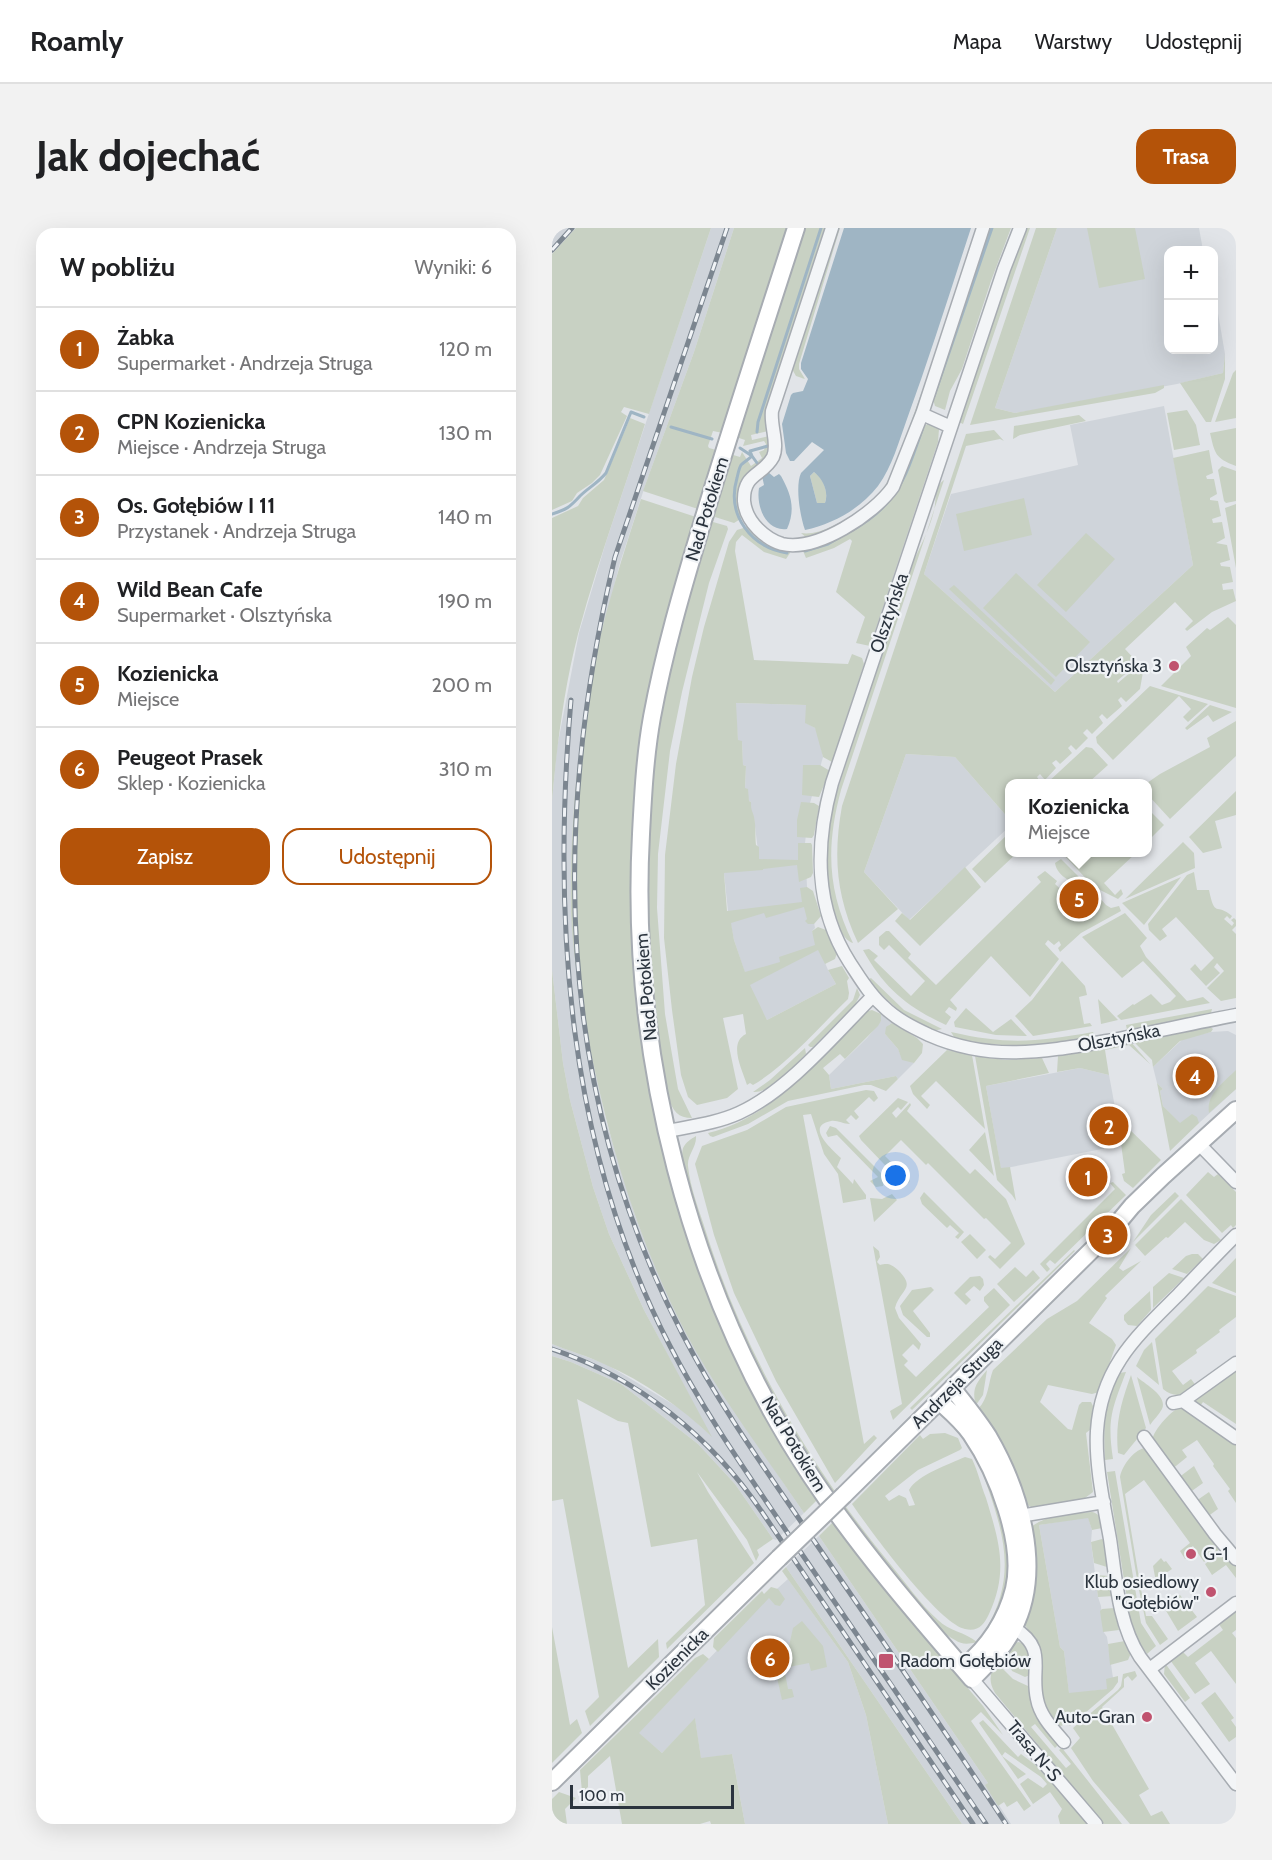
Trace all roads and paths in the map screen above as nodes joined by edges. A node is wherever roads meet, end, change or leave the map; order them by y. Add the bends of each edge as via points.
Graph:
1 (796, 228) edge
2 (832, 228) edge
3 (983, 228) edge
4 (1020, 228) edge
5 (922, 414) junction
6 (951, 427) junction
7 (873, 996) junction
8 (1236, 1015) edge
9 (1236, 1110) edge
10 (1236, 1123) edge
11 (668, 1131) junction
12 (1202, 1147) junction
13 (1236, 1182) edge
14 (1236, 1235) edge
15 (1236, 1363) edge
16 (952, 1388) junction
17 (939, 1401) junction
18 (1144, 1437) dead end
19 (1236, 1438) edge
20 (1104, 1502) junction
21 (1014, 1517) junction
22 (802, 1536) joint
23 (1236, 1559) edge
24 (1236, 1603) edge
25 (1014, 1628) junction
26 (1151, 1668) junction
27 (967, 1673) junction
28 (1064, 1742) dead end
29 (552, 1782) edge
30 (1236, 1784) edge
31 (1096, 1824) edge

1 - 11 main road, Nad Potokiem via 670,631 647,748 640,855 641,971
2 - 5 street via 772,411 773,456 747,483 744,501 750,519 769,539 787,544 818,539 859,519 893,487
3 - 5 street
4 - 6 street, Olsztyńska
5 - 6 street
6 - 7 street, Olsztyńska via 822,820 820,867 824,901 846,957
7 - 8 street, Olsztyńska via 909,1026 950,1044 1016,1054
7 - 11 street via 797,1072 758,1103 722,1120
9 - 12 main road, Andrzeja Struga
10 - 12 main road, Andrzeja Struga
11 - 27 main road, Nad Potokiem via 675,1167 705,1261 758,1385 805,1466 859,1545
12 - 13 street
12 - 16 main road, Andrzeja Struga via 1150,1203 1112,1230
14 - 20 street via 1118,1360 1101,1404 1097,1431
15 - 19 street via 1178,1402
16 - 17 main road, Andrzeja Struga
16 - 21 main road via 994,1447 1004,1469
17 - 21 main road via 960,1421 982,1452
17 - 22 main road, Andrzeja Struga, bridge
18 - 23 street
20 - 21 street
20 - 26 street via 1128,1634
21 - 25 main road via 1027,1546 1028,1566 1024,1600
21 - 27 main road via 1014,1588 1000,1625
22 - 29 main road, Kozienicka, bridge
24 - 26 street
25 - 27 main road via 996,1654
25 - 28 street via 1032,1644 1037,1660 1038,1705
26 - 30 street
27 - 31 street, Trasa N-S

